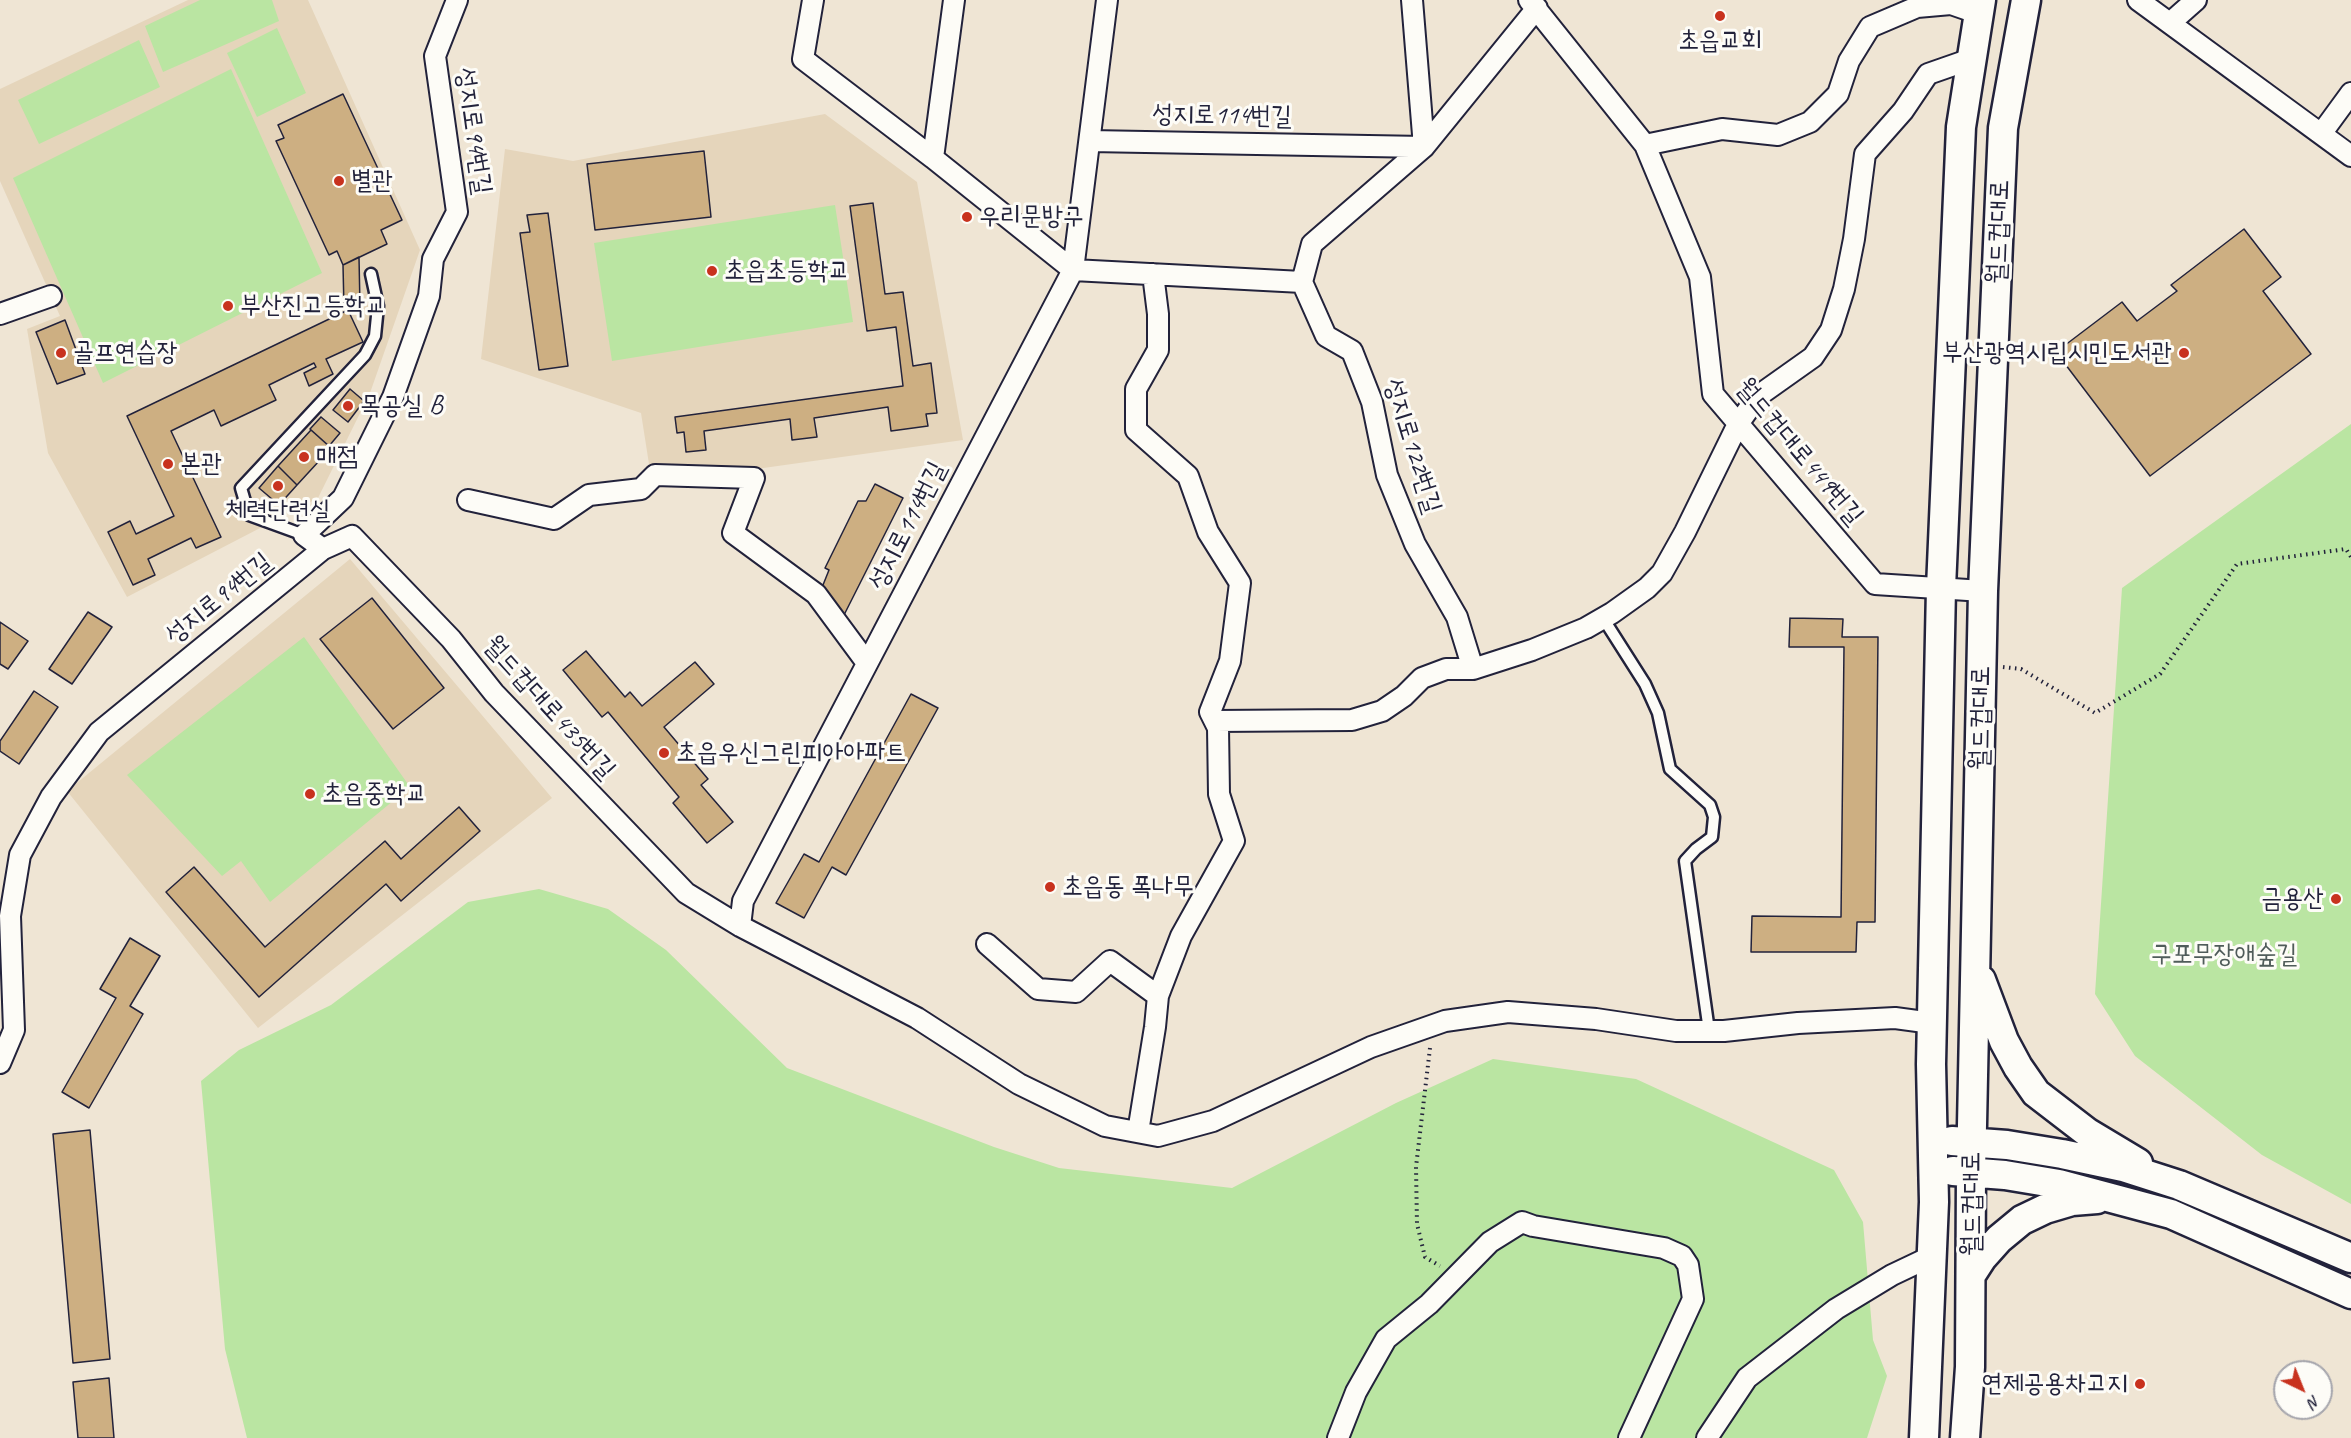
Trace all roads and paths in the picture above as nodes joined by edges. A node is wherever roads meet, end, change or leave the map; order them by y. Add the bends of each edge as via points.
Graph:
1 (457, 0) edge
2 (813, 0) edge
3 (954, 0) edge
4 (1107, 0) edge
5 (1412, 0) edge
6 (2026, 0) edge
7 (2138, 0) edge
8 (2196, 0) edge
9 (1533, 4) edge
10 (1979, 6) edge
11 (2170, 23) junction
12 (1971, 59) junction
13 (2351, 93) edge
14 (2321, 134) junction
15 (1090, 141) junction
16 (1645, 145) junction
17 (1424, 147) junction
18 (2351, 156) edge
19 (933, 158) junction
20 (1073, 270) junction
21 (371, 274) dead end
22 (1153, 274) junction
23 (1302, 282) junction
24 (51, 296) dead end
25 (0, 314) edge
26 (1738, 424) junction
27 (468, 500) dead end
28 (304, 535) junction
29 (323, 549) junction
30 (2351, 557) edge
31 (1941, 588) junction
32 (1983, 591) junction
33 (1603, 618) junction
34 (867, 663) junction
35 (1982, 664) junction
36 (1473, 669) junction
37 (1215, 721) junction
38 (740, 926) junction
39 (987, 944) dead end
40 (1975, 964) junction
41 (1158, 996) junction
42 (1445, 1021) junction
43 (1932, 1023) junction
44 (1709, 1031) junction
45 (0, 1063) edge
46 (1138, 1132) junction
47 (1932, 1139) junction
48 (1972, 1142) junction
49 (1933, 1170) junction
50 (1971, 1173) junction
51 (2179, 1185) junction
52 (2112, 1197) junction
53 (1932, 1257) junction
54 (2351, 1258) edge
55 (1971, 1275) junction
56 (1456, 1276) junction
57 (2351, 1294) edge
58 (1338, 1438) edge
59 (1629, 1438) edge
60 (1707, 1438) edge
61 (1924, 1438) edge
62 (1965, 1438) edge

1 - 28 street, 성지로94번길 via 435,56 457,212 433,259 429,296 393,397 343,498
2 - 19 street via 803,59
3 - 19 street
4 - 15 street, 성지로114번길
5 - 17 street
6 - 32 main road, 월드컵대로 via 2003,128
7 - 11 street
8 - 11 street
9 - 16 street, 월드컵대로449번길
9 - 17 street
10 - 12 main road, 월드컵대로
10 - 16 street via 1917,7 1870,27 1849,62 1838,94 1810,122 1779,135 1722,129
11 - 14 street
12 - 26 street via 1928,74 1904,111 1865,154 1852,249 1831,330 1813,357 1758,396
12 - 31 main road, 월드컵대로 via 1961,128
13 - 14 street
14 - 18 street
15 - 17 street, 성지로114번길
15 - 20 street, 성지로114번길
16 - 26 street, 월드컵대로449번길 via 1700,277 1713,394
17 - 23 street via 1312,244
19 - 20 street
20 - 22 street
20 - 34 street, 성지로114번길
21 - 28 lane via 378,306 375,336 365,355 241,488 249,515
22 - 23 street
22 - 37 street via 1158,350 1136,389 1136,430 1188,476 1209,532 1240,583 1230,661 1210,711
23 - 36 street, 성지로122번길 via 1326,336 1352,351 1372,402 1387,475 1415,544 1457,617
24 - 25 street
26 - 31 street, 월드컵대로449번길 via 1875,584
26 - 33 street via 1662,573
27 - 34 street via 554,519 589,495 641,489 655,475 754,478 733,533 816,594
28 - 29 street
29 - 38 street, 월드컵대로435번길 via 352,536 451,639 494,693 686,894
29 - 45 street, 성지로94번길 via 99,732 51,797 20,855 10,915 14,1030
30 - 35 path via 2346,549 2237,564 2160,674 2095,713 2021,669
31 - 32 street, 월드컵대로449번길
31 - 43 main road, 월드컵대로
32 - 35 main road, 월드컵대로
33 - 36 street via 1532,650
33 - 44 lane via 1645,684 1658,713 1670,769 1710,805 1714,817 1712,837 1685,861
34 - 38 street, 성지로114번길 via 743,901
35 - 40 main road, 월드컵대로
36 - 37 street via 1446,669 1422,678 1382,711 1352,720
37 - 41 street via 1219,794 1234,841 1181,936
38 - 46 street via 917,1018 1019,1084 1105,1126
39 - 41 street via 1038,989 1076,992 1110,961
40 - 48 main road, 월드컵대로
40 - 51 main road via 2004,1041 2036,1093 2088,1133
41 - 46 street
42 - 44 street via 1508,1012 1676,1031
42 - 46 street via 1371,1047 1213,1120 1158,1136
42 - 56 path via 1428,1050 1416,1167 1417,1224 1425,1257
43 - 44 street via 1895,1018
43 - 47 main road, 월드컵대로
47 - 48 main road
47 - 49 main road, 월드컵대로
48 - 50 main road, 월드컵대로
48 - 51 main road via 2062,1154 2123,1167
49 - 50 main road
49 - 53 main road, 월드컵대로
50 - 52 main road via 2059,1184
50 - 55 main road, 월드컵대로
51 - 54 main road
52 - 55 main road via 2072,1201 2022,1221 1999,1239
52 - 57 main road via 2171,1214
53 - 60 street via 1892,1275 1836,1309 1747,1377
53 - 61 main road, 월드컵대로
55 - 62 main road, 월드컵대로
56 - 58 street via 1386,1339 1356,1392
56 - 59 street via 1490,1242 1522,1222 1664,1248 1682,1256 1688,1265 1693,1299

